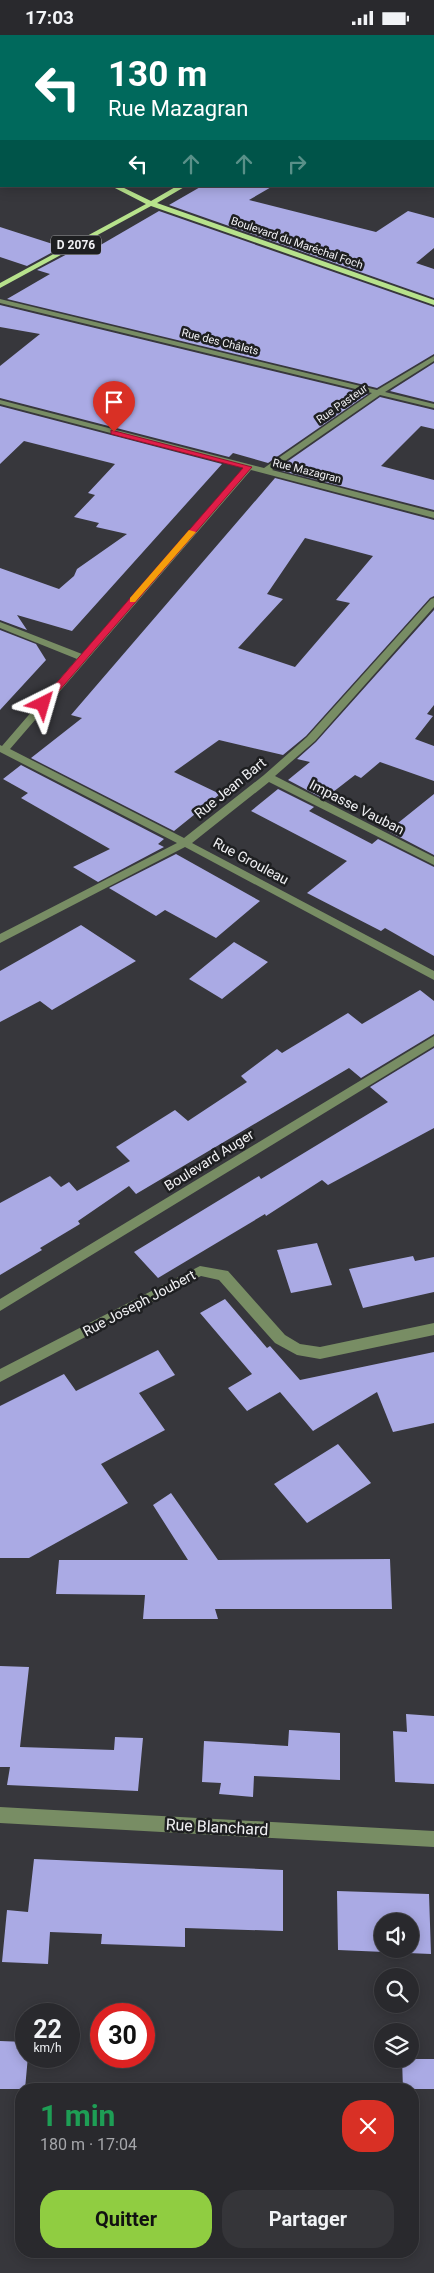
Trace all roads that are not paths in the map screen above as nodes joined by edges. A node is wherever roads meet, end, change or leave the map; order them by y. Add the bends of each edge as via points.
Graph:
1 (116, 187) edge
2 (181, 187) edge
3 (152, 204) junction
4 (0, 286) edge
5 (0, 301) edge
6 (434, 303) edge
7 (434, 358) edge
8 (378, 393) junction
9 (0, 402) edge
10 (434, 406) edge
11 (248, 467) junction
12 (265, 471) junction
13 (434, 515) edge
14 (434, 601) edge
15 (0, 625) edge
16 (82, 658) junction
17 (2, 749) edge
18 (268, 777) junction
19 (185, 843) junction
20 (434, 861) edge
21 (0, 939) edge
22 (434, 976) edge
23 (434, 1040) edge
24 (0, 1306) edge
25 (434, 1329) edge
26 (0, 1376) edge
27 (0, 1815) edge
28 (434, 1839) edge

1 - 3 main road, Boulevard du Maréchal Foch
2 - 3 main road
3 - 4 main road, D 2076
3 - 6 main road, Boulevard du Maréchal Foch
5 - 8 street, Rue des Châlets
7 - 8 street, Rue Pasteur
8 - 10 street, Rue des Châlets
8 - 12 street, Rue Pasteur
9 - 11 street, Rue Mazagran
11 - 12 street, Rue Mazagran
11 - 16 street
12 - 13 street, Rue Mazagran
14 - 18 street, Rue Jean Bart via 311,739
15 - 16 street
16 - 17 street
17 - 19 street, Rue Grouleau
18 - 19 street, Rue Jean Bart
18 - 20 street, Impasse Vauban
19 - 21 street, Rue Jean Bart
19 - 22 street, Rue Grouleau
23 - 24 street, Boulevard Auger
25 - 26 street, Rue Joseph Joubert via 320,1353 297,1349 280,1339 223,1275 200,1271
27 - 28 street, Rue Blanchard

